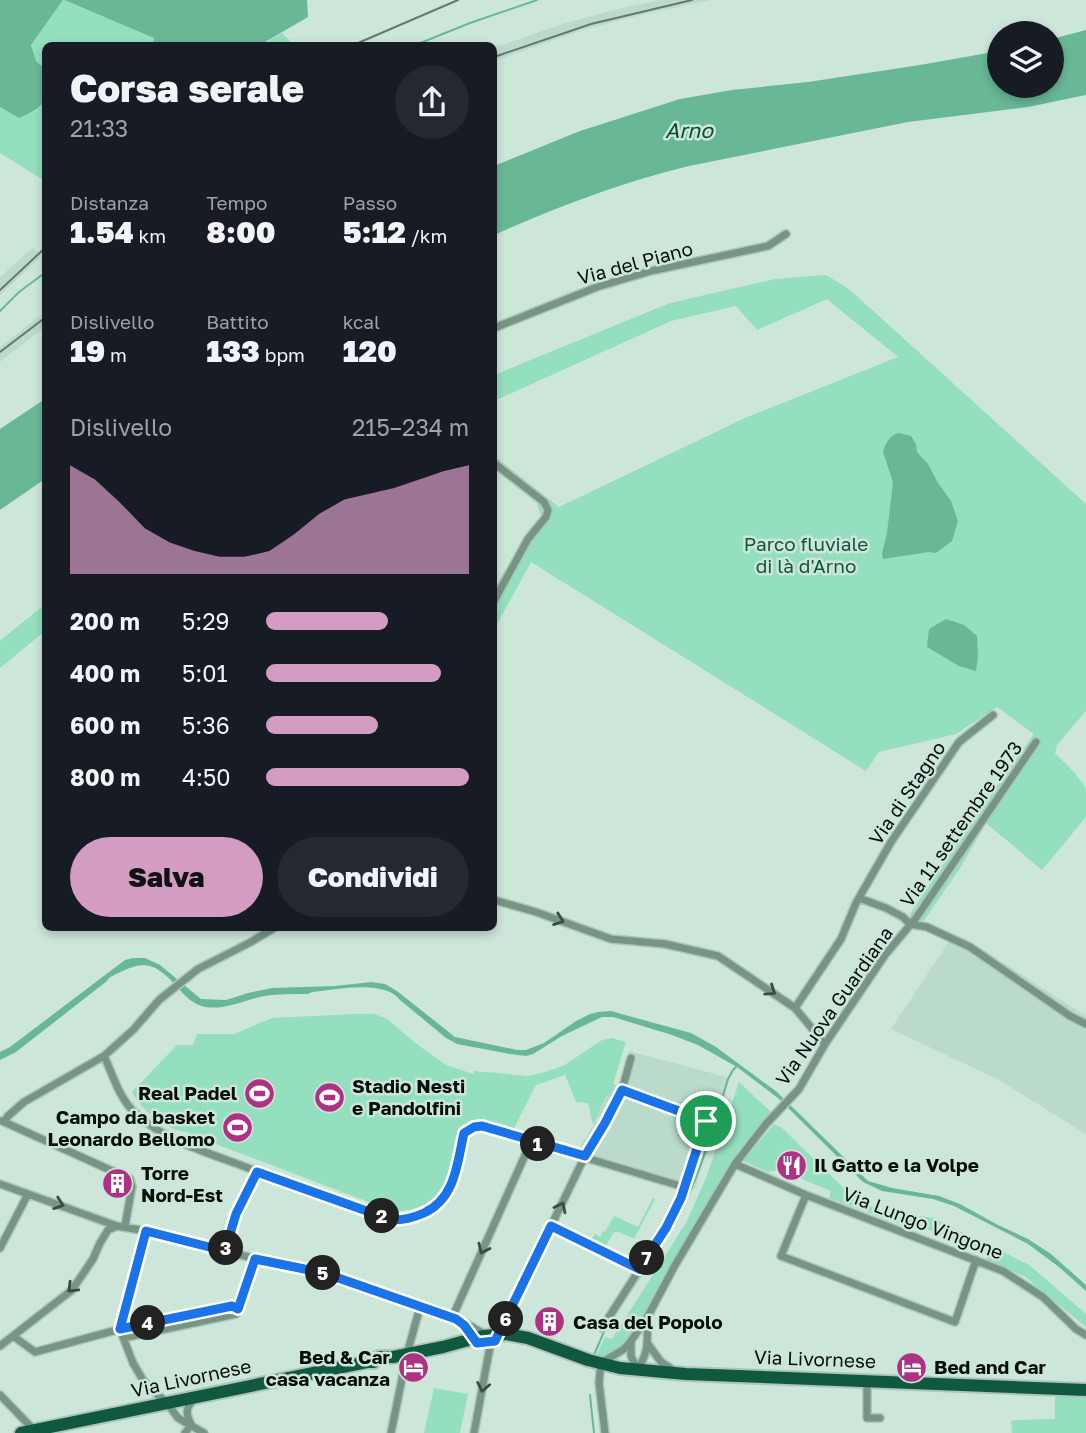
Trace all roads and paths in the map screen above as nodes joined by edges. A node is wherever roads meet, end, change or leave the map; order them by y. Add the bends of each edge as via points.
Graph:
1 (786, 234) dead end
2 (497, 327) edge
3 (497, 465) edge
4 (497, 596) edge
5 (993, 715) dead end
6 (1036, 742) dead end
7 (859, 898) junction
8 (497, 901) edge
9 (910, 924) junction
10 (269, 931) edge
11 (796, 1008) junction
12 (1084, 1020) edge
13 (825, 1044) junction
14 (104, 1056) junction
15 (631, 1058) dead end
16 (622, 1090) junction
17 (2, 1121) edge
18 (531, 1142) junction
19 (585, 1156) junction
20 (735, 1164) junction
21 (257, 1172) junction
22 (0, 1184) edge
23 (684, 1187) junction
24 (28, 1194) junction
25 (806, 1195) junction
26 (121, 1226) junction
27 (551, 1226) junction
28 (146, 1231) junction
29 (0, 1248) edge
30 (225, 1251) junction
31 (255, 1259) junction
32 (976, 1260) junction
33 (639, 1269) junction
34 (420, 1307) junction
35 (237, 1312) junction
36 (648, 1316) junction
37 (454, 1318) junction
38 (602, 1328) dead end
39 (120, 1329) junction
40 (1086, 1335) edge
41 (13, 1336) junction
42 (123, 1338) junction
43 (481, 1338) junction
44 (631, 1341) junction
45 (648, 1343) junction
46 (0, 1346) edge
47 (402, 1357) junction
48 (601, 1363) junction
49 (637, 1370) junction
50 (686, 1374) junction
51 (867, 1381) junction
52 (1082, 1389) edge
53 (0, 1395) edge
54 (195, 1397) junction
55 (161, 1404) junction
56 (178, 1418) junction
57 (880, 1418) dead end
58 (191, 1425) junction
59 (31, 1432) edge
60 (185, 1433) edge
61 (204, 1433) edge
62 (391, 1433) edge
63 (474, 1433) edge
64 (605, 1433) edge

1 - 2 street, Via del Piano via 768,246 597,287
3 - 4 street via 548,510
5 - 7 street, Via di Stagno via 959,742
6 - 9 street, Via 11 settembre 1973
7 - 9 street via 903,916
7 - 11 street, Via di Stagno via 841,939
8 -> 11 street via 611,939 665,944 718,956
9 - 12 street via 970,947
9 - 13 street, Via Nuova Guardiana
10 - 14 street via 193,973
11 - 13 street
13 - 20 street, Via Nuova Guardiana via 799,1089
14 - 17 street via 24,1102
14 - 21 street via 123,1099 153,1128
15 - 16 street
16 - 19 street
16 - 23 street via 706,1121
17 - 26 street via 130,1178 132,1187
18 - 19 street
18 - 21 street via 482,1126 464,1133 450,1189 434,1208 406,1220 392,1220
18 -> 37 street
19 - 23 street
27 -> 19 street
20 - 25 street, Via Lungo Vingone
20 - 36 street, Via Nuova Guardiana
21 - 30 street via 236,1214
22 - 24 street
23 - 33 street via 666,1228
24 -> 26 street
24 - 29 street
25 - 32 street, Via Lungo Vingone
25 - 32 street via 781,1256 794,1261 955,1322
26 - 28 street
26 -> 41 street via 108,1230 72,1290
27 - 33 street
27 - 43 street
28 - 30 street
28 - 39 street
30 - 31 street
31 - 34 street via 324,1273
31 - 35 street
32 - 40 street, Via Lungo Vingone via 1043,1297
33 - 38 street
34 - 37 street
34 - 47 street
35 - 39 street via 232,1306
35 - 42 street
36 - 44 street, Via Nuova Guardiana
36 - 45 street, Via Nuova Guardiana
37 - 43 street
37 - 43 street via 482,1334
39 - 41 street via 36,1352
39 - 42 street
41 - 46 street
42 - 55 street via 133,1363
43 - 47 main road, Via Livornese
43 - 48 main road, Via Livornese via 515,1335
43 -> 63 street
44 - 48 street, Via Nuova Guardiana
44 - 49 street
45 - 49 street, Via Nuova Guardiana
45 - 50 street via 669,1368
47 - 54 main road, Via Livornese
47 - 62 street
48 - 49 main road, Via Livornese
48 - 64 street via 598,1383
49 - 50 main road, Via Livornese
50 - 51 main road, Via Livornese
51 - 52 main road, Via Livornese
51 - 57 street via 867,1418
53 - 59 street
54 - 55 main road, Via Livornese
54 - 58 street via 187,1413
55 - 56 street
55 - 56 street
55 - 59 main road, Via Livornese
56 - 58 street
58 - 60 street
58 - 61 street

